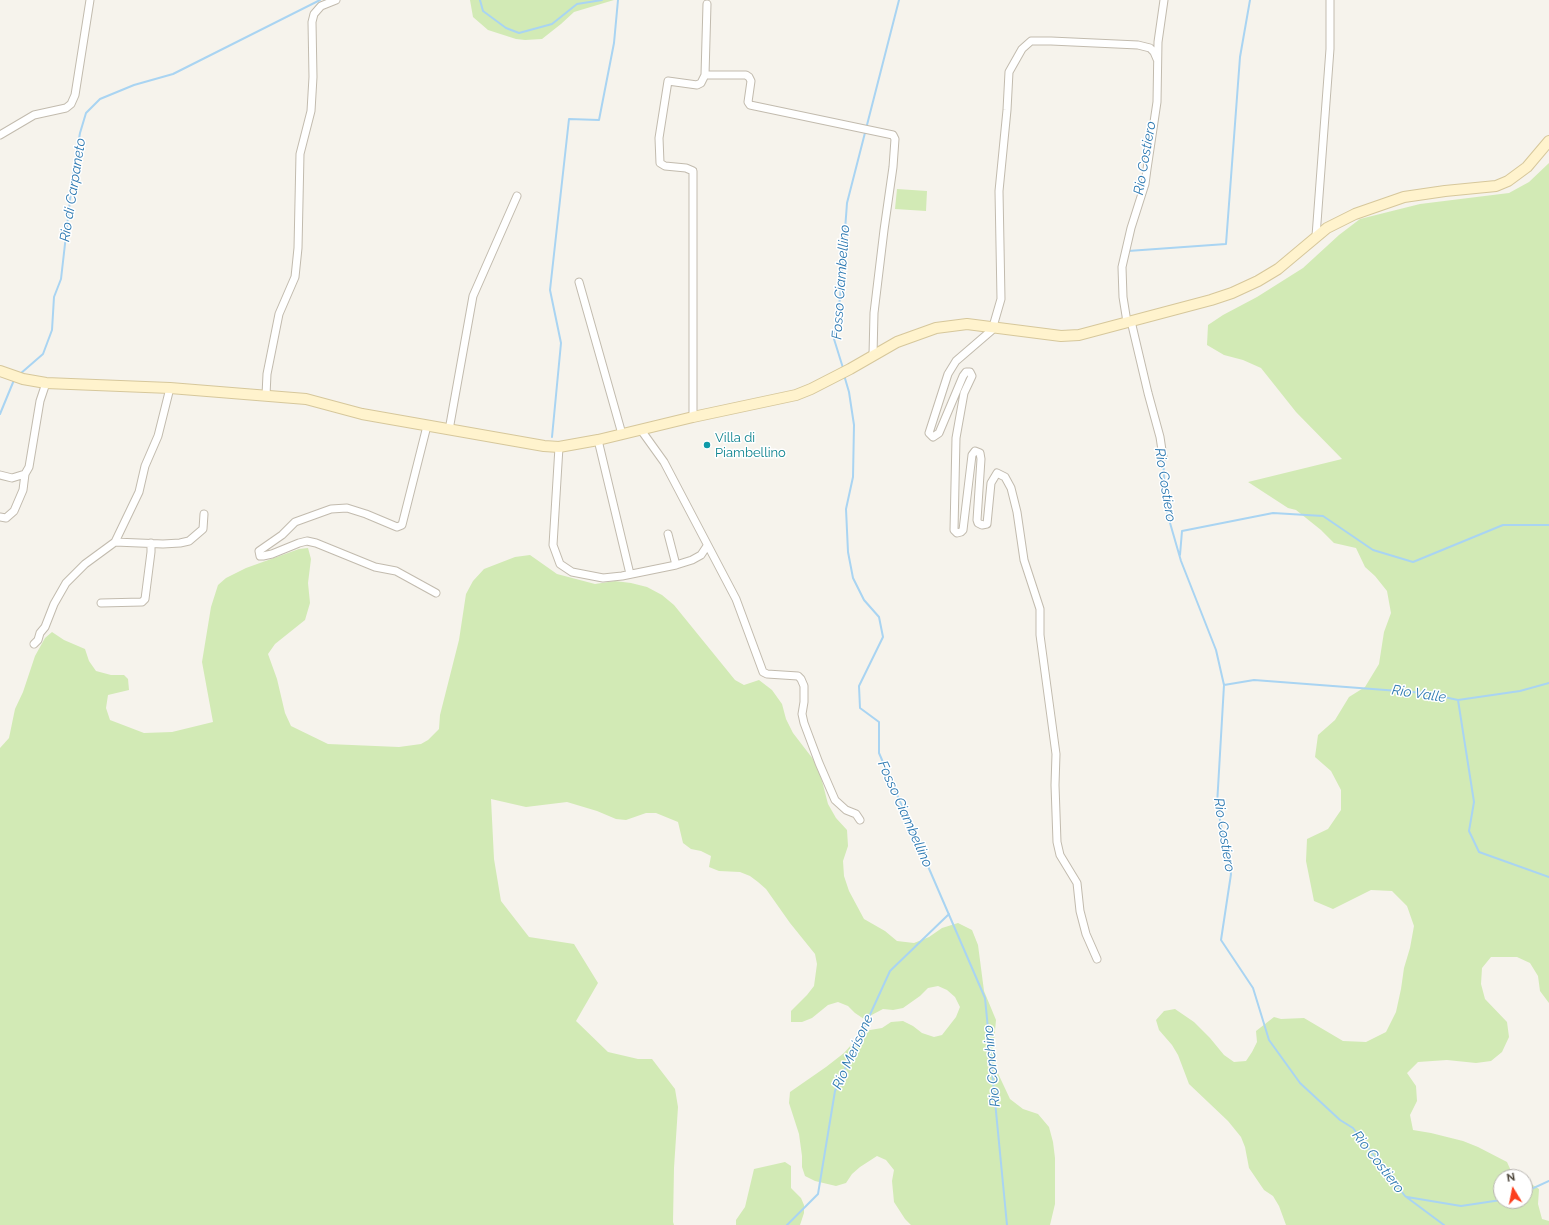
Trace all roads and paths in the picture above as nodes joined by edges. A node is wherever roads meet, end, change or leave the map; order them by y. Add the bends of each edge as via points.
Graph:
1 (90, 0) edge
2 (336, 0) edge
3 (1164, 0) edge
4 (1330, 0) edge
5 (707, 4) dead end
6 (1158, 59) junction
7 (705, 75) junction
8 (0, 135) edge
9 (1549, 141) edge
10 (517, 196) dead end
11 (1316, 236) junction
12 (579, 282) dead end
13 (1129, 322) junction
14 (994, 327) junction
15 (873, 356) junction
16 (0, 371) edge
17 (46, 383) junction
18 (170, 388) junction
19 (266, 395) junction
20 (692, 417) junction
21 (427, 426) junction
22 (449, 430) junction
23 (641, 430) junction
24 (622, 434) junction
25 (598, 440) junction
26 (559, 447) junction
27 (1163, 457) dead end
28 (25, 474) junction
29 (0, 475) edge
30 (204, 514) dead end
31 (0, 518) edge
32 (668, 534) dead end
33 (115, 542) junction
34 (151, 543) junction
35 (707, 546) junction
36 (676, 565) junction
37 (630, 574) junction
38 (436, 593) dead end
39 (101, 604) dead end
40 (34, 644) dead end
41 (860, 820) dead end
42 (1097, 959) dead end

1 - 8 street via 75,95 71,104 66,108 34,115
2 - 19 street via 321,6 314,14 312,22 311,111 300,154 296,270 279,314 267,374
3 - 6 street
4 - 11 street via 1330,49
5 - 7 street
6 - 13 street via 1157,102 1147,169 1122,267 1123,297
6 - 14 street via 1150,48 1138,45 1058,41 1031,42 1022,49 1008,72 999,191 1001,298
7 - 15 street via 746,75 750,81 750,105 894,135 893,167 874,313
7 - 20 street via 697,85 668,81 659,138 660,163 693,171
9 - 11 main road via 1527,167 1508,181 1496,186 1404,197 1355,214
10 - 22 street via 473,296
11 - 13 main road via 1278,269 1245,287 1211,300
12 - 24 street
13 - 14 main road via 1079,335 1061,336
13 - 27 street
14 - 15 main road via 967,324 936,328 897,342
14 - 42 street via 956,361 948,374 929,433 933,437 940,433 963,376 970,372 972,376 964,393 956,438 954,530 957,533 963,530 972,455 975,451 980,453 978,523 987,524 991,482 997,473 1005,477 1011,488 1017,512 1024,560 1040,609 1040,635 1056,754 1055,785 1060,854 1077,883 1086,934
15 - 20 main road via 796,395
16 - 17 main road
17 - 18 main road
17 - 28 street
18 - 19 main road
18 - 33 street via 158,436 145,466 139,492
19 - 21 main road via 306,399 362,414
20 - 23 main road
21 - 22 main road
21 - 38 street via 402,525 397,527 347,508 331,509 295,522 259,551 260,556 263,556 307,541 316,543 374,567 396,571
22 - 26 main road
23 - 24 main road
23 - 35 street via 667,468
24 - 25 main road
25 - 26 main road
25 - 37 street
26 - 37 street via 553,537 560,564 572,572 602,578
28 - 29 street via 12,478
28 - 31 street via 23,490 14,511 6,518
30 - 34 street via 203,529 189,541
32 - 36 street
33 - 34 street
33 - 40 street via 86,564 66,584
34 - 39 street via 145,599 142,602
35 - 36 street via 701,555
35 - 41 street via 736,599 763,672 798,676 801,679 804,686 804,724 821,769 835,800 846,810 856,814
36 - 37 street

